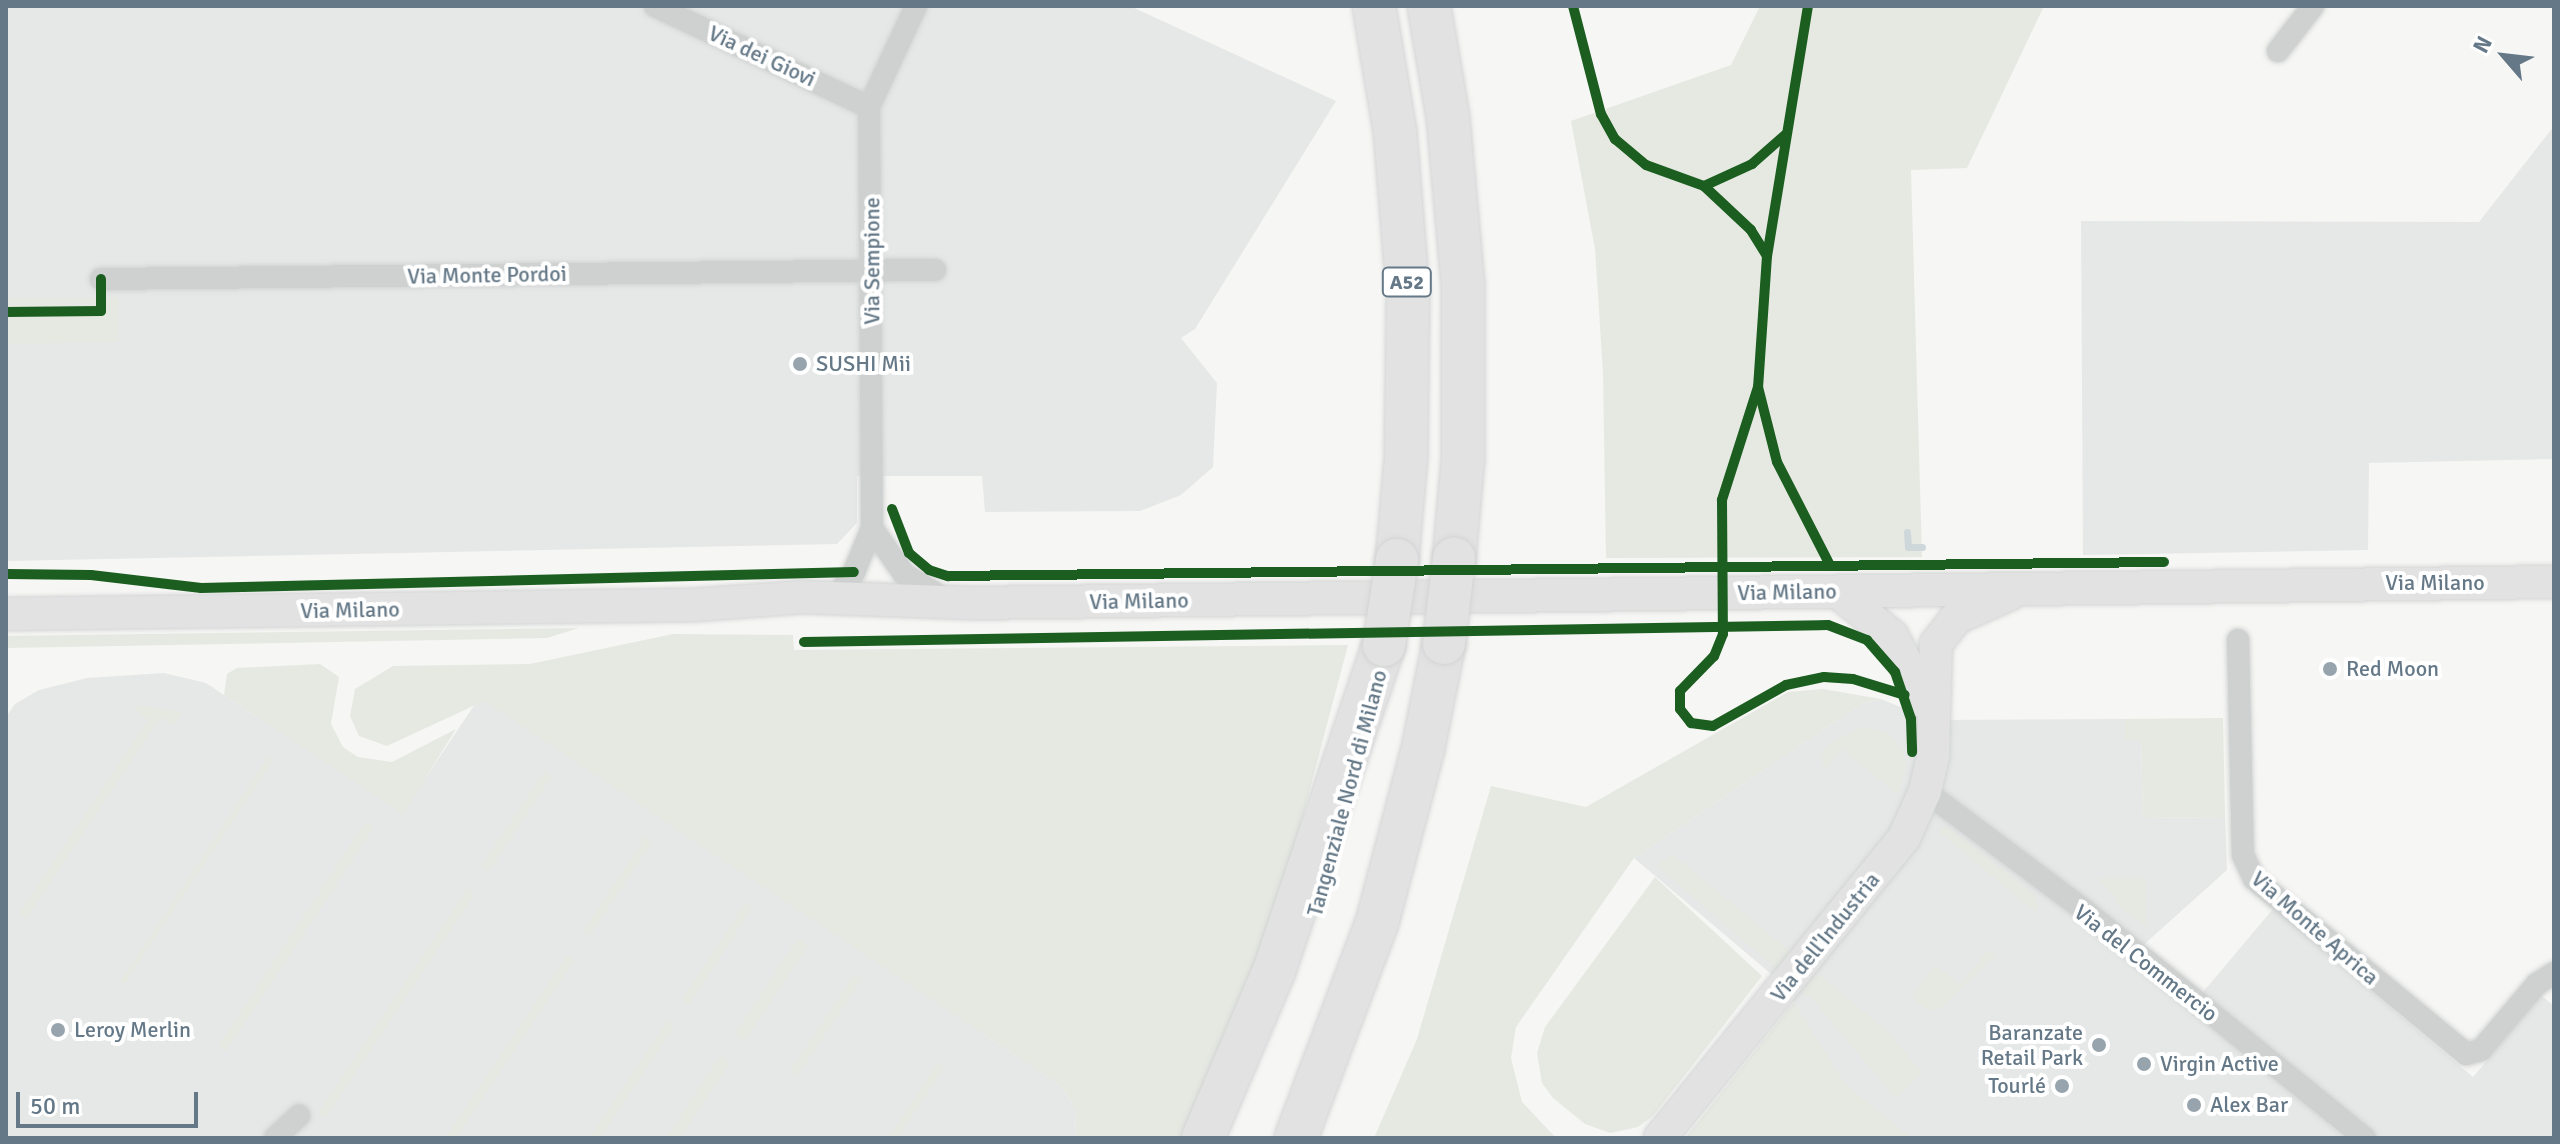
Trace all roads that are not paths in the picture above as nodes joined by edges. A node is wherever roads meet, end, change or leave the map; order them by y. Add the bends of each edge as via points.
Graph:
1 (655, 6) edge
2 (916, 6) edge
3 (1374, 6) edge
4 (1429, 6) edge
5 (2313, 6) edge
6 (2278, 51) dead end
7 (869, 107) junction
8 (935, 270) dead end
9 (872, 271) junction
10 (101, 279) dead end
11 (872, 528) junction
12 (2554, 582) edge
13 (2024, 588) junction
14 (1838, 592) junction
15 (836, 597) junction
16 (961, 603) junction
17 (694, 605) junction
18 (6, 614) edge
19 (2238, 640) dead end
20 (1384, 645) junction
21 (1931, 711) junction
22 (1919, 805) junction
23 (2554, 973) edge
24 (299, 1116) dead end
25 (275, 1138) edge
26 (1203, 1138) edge
27 (1232, 1138) edge
28 (1296, 1138) edge
29 (1660, 1138) edge
30 (2365, 1138) edge

1 - 7 street, Via dei Giovi
2 - 7 street, Via Sempione
3 - 20 highway, Tangenziale Nord di Milano / A52, bridge via 1395,131 1408,294 1406,458
4 - 28 highway, A52, bridge via 1448,117 1463,284 1463,459 1454,559 1423,749 1377,923
5 - 6 street
7 - 9 street, Via Sempione
8 - 9 street, Via Monte Pordoi
9 - 10 street, Via Monte Pordoi
9 - 11 street, Via Sempione
11 - 15 street, Via Sempione via 854,572
11 - 16 street via 904,574
12 - 13 street, Via Milano
13 - 14 street, Via Milano
13 - 21 street, Via dell'Industria via 1956,618 1943,631 1933,655
14 - 16 street, Via Milano
14 - 21 street, Via dell'Industria via 1892,636
15 - 16 street, Via Milano
15 - 17 street, Via Milano
16 - 17 street, Via Milano via 802,614
17 - 18 street, Via Milano
19 - 23 street, Via Monte Aprica via 2243,855 2254,879 2466,1054 2481,1050 2537,984
20 - 26 highway via 1274,971
20 - 27 highway, Tangenziale Nord di Milano / A52 via 1327,878 1276,1031
21 - 22 street, Via dell'Industria via 1933,755
22 - 29 street, Via dell'Industria via 1894,850
22 - 30 street, Via del Commercio via 2084,910
24 - 25 street

